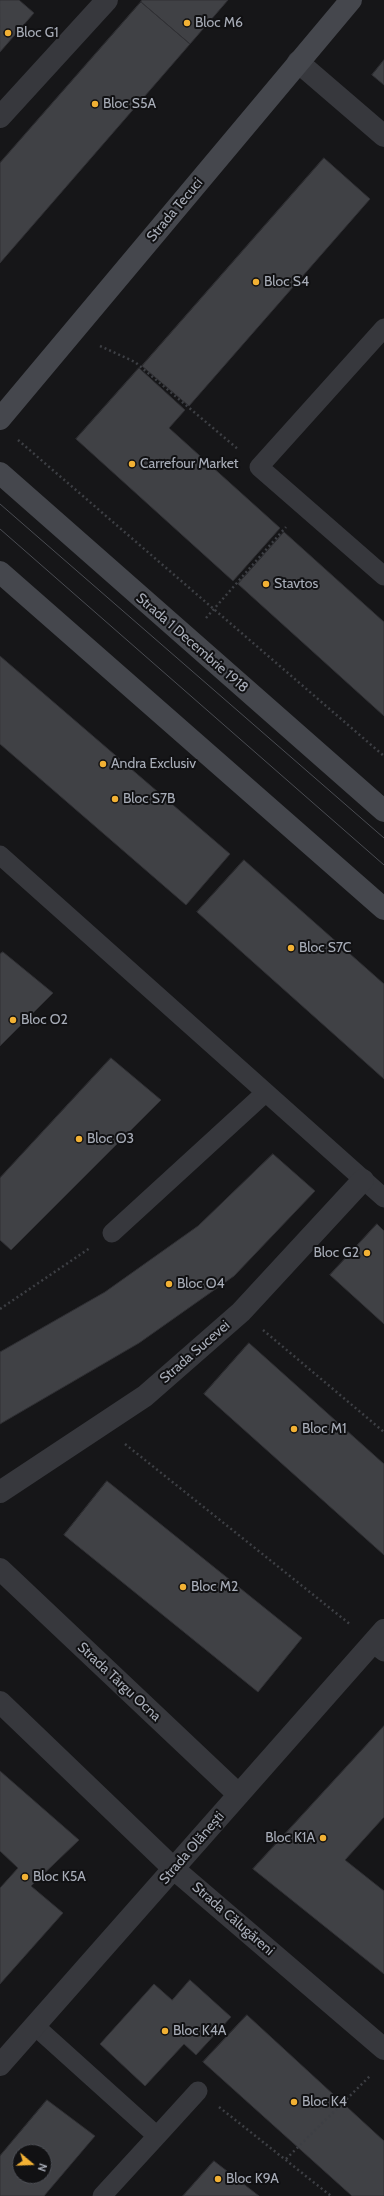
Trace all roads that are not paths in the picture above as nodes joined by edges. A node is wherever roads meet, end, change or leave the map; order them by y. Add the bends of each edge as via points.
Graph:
1 (107, 0) edge
2 (350, 0) edge
3 (298, 62) junction
4 (0, 117) edge
5 (384, 136) edge
6 (384, 328) edge
7 (6, 427) edge
8 (0, 473) edge
9 (0, 572) edge
10 (384, 576) edge
11 (384, 811) edge
12 (0, 855) edge
13 (384, 909) edge
14 (265, 1093) junction
15 (364, 1180) junction
16 (384, 1198) edge
17 (112, 1233) road end
18 (0, 1492) edge
19 (0, 1569) edge
20 (380, 1642) edge
21 (0, 1702) edge
22 (238, 1794) junction
23 (174, 1869) junction
24 (35, 2026) junction
25 (384, 2049) edge
26 (0, 2065) edge
27 (198, 2091) road end
28 (158, 2136) junction
29 (102, 2196) edge

1 - 4 street
2 - 3 main road, Strada Tecuci
3 - 5 street
3 - 7 main road, Strada Tecuci via 73,333
6 - 10 lane via 259,467
8 - 11 main road, Strada 1 Decembrie 1918
9 - 13 main road
12 - 14 lane
14 - 15 lane
14 - 17 lane
15 - 16 lane
15 - 18 street, Strada Sucevei via 241,1312 145,1396
19 - 22 street, Strada Târgu Ocna
20 - 22 street, Strada Olănești
21 - 23 street, Strada Călugăreni
22 - 23 street, Strada Olănești
23 - 24 street, Strada Olănești
23 - 25 street, Strada Călugăreni
24 - 26 street, Strada Olănești
24 - 28 lane
27 - 28 lane
28 - 29 lane

